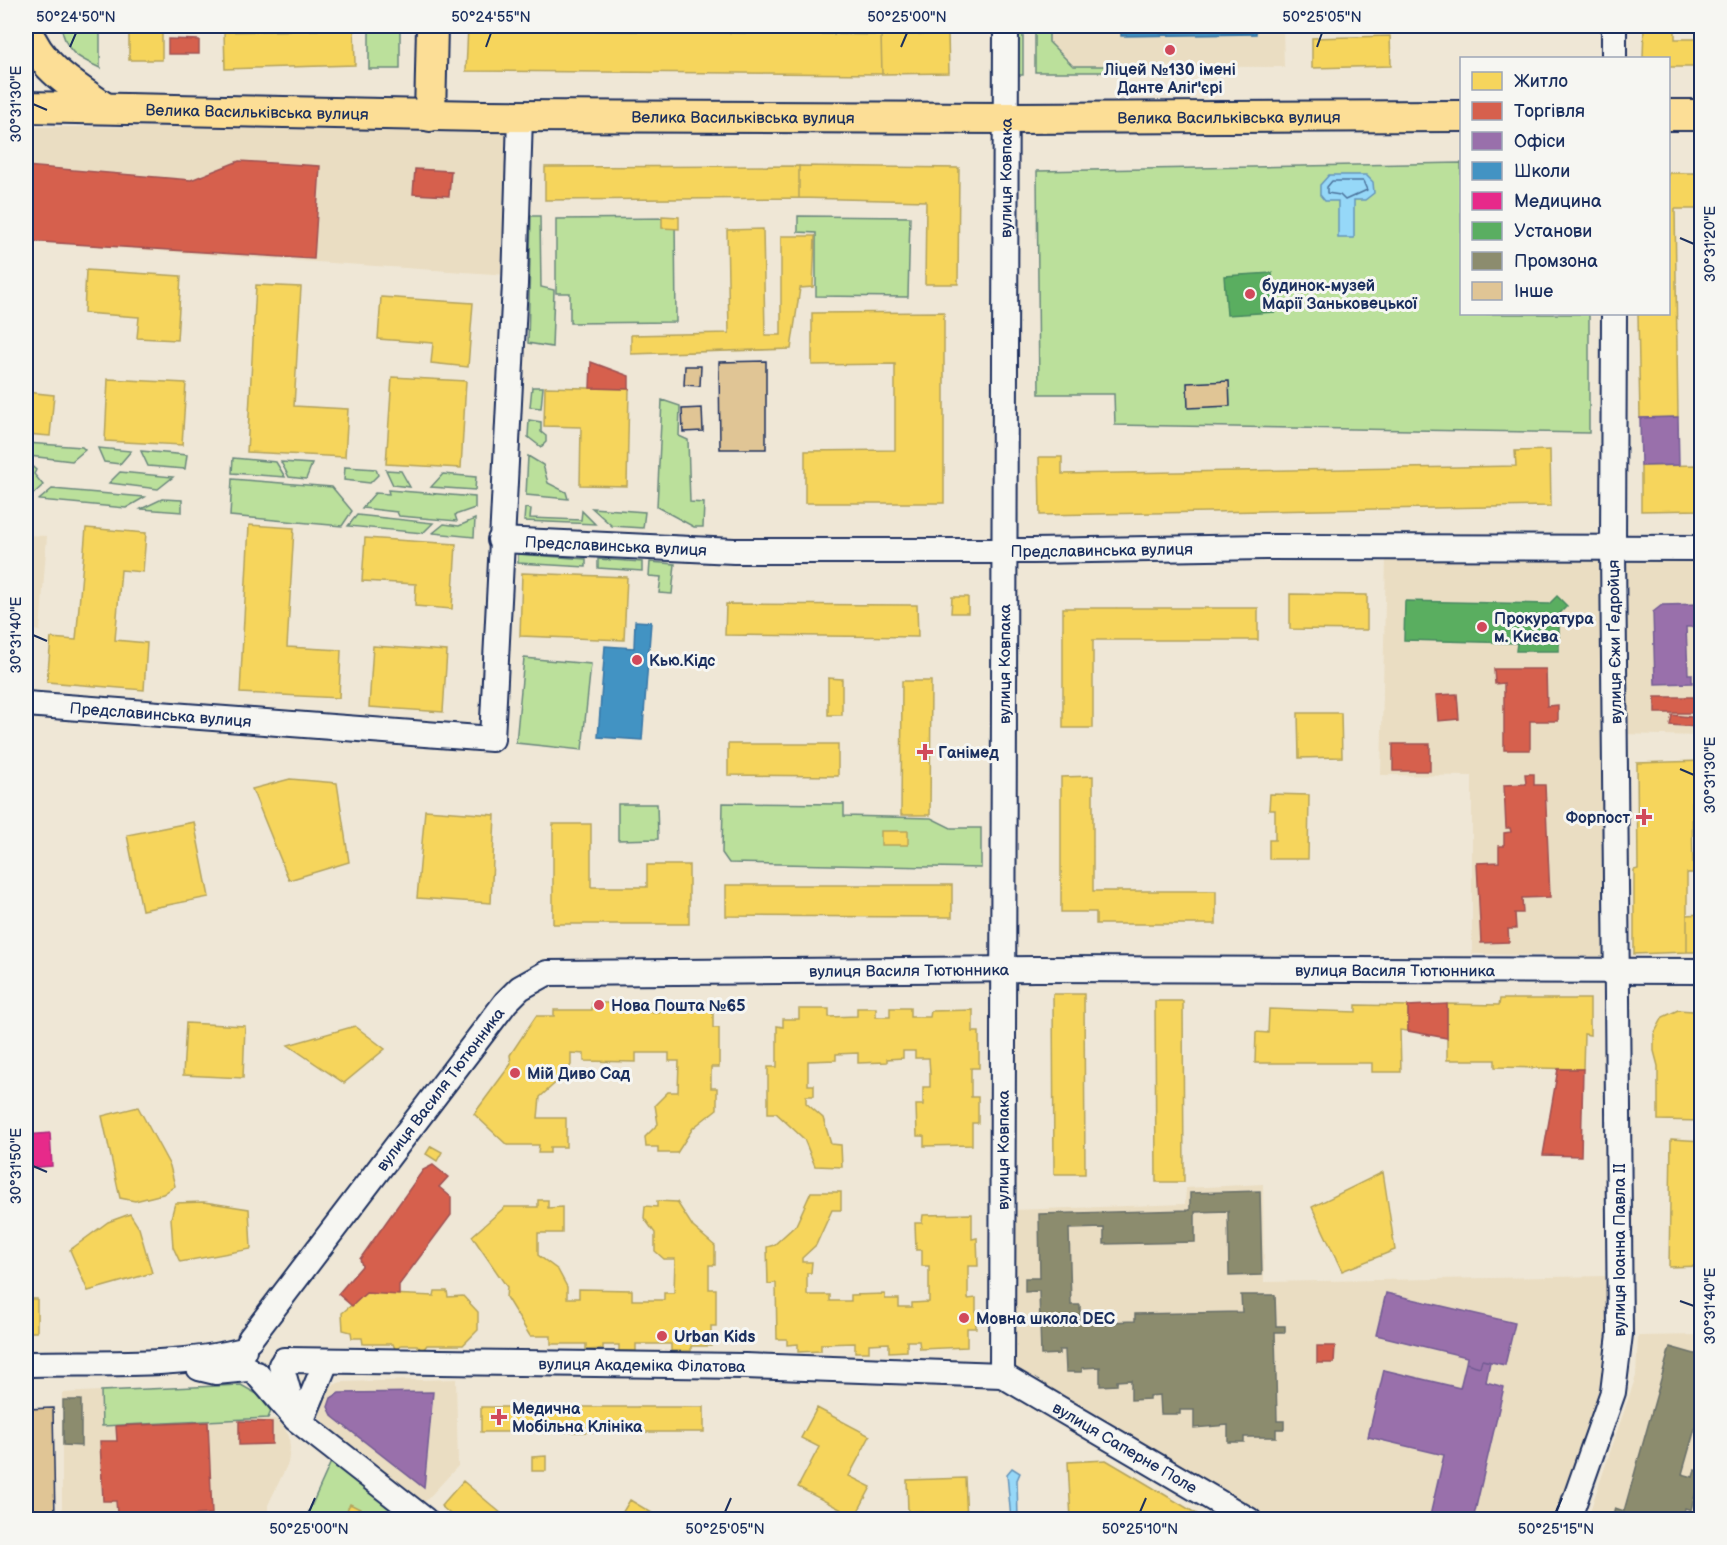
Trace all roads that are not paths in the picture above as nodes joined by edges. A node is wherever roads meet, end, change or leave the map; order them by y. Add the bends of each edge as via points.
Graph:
1 (432, 26) edge
2 (1006, 26) edge
3 (1614, 26) edge
4 (26, 28) edge
5 (1614, 57) edge
6 (26, 107) edge
7 (105, 108) junction
8 (1670, 115) edge
9 (1701, 115) edge
10 (430, 116) junction
11 (520, 116) junction
12 (1460, 116) edge
13 (1007, 118) junction
14 (1614, 315) edge
15 (500, 540) junction
16 (1613, 547) junction
17 (1701, 548) edge
18 (1005, 551) junction
19 (26, 704) edge
20 (1004, 969) junction
21 (1618, 971) junction
22 (1701, 971) edge
23 (277, 1306) junction
24 (275, 1338) junction
25 (250, 1358) junction
26 (326, 1362) junction
27 (283, 1363) junction
28 (26, 1364) edge
29 (1002, 1376) junction
30 (298, 1420) junction
31 (425, 1520) edge
32 (1249, 1520) edge
33 (1568, 1520) edge

1 - 10 main road
2 - 13 street, вулиця Ковпака
3 - 5 street
4 - 7 main road via 40,56
6 - 7 main road, Велика Васильківська вулиця
7 - 10 main road, Велика Васильківська вулиця
8 - 9 main road
10 - 11 main road, Велика Васильківська вулиця
11 - 13 main road, Велика Васильківська вулиця
11 - 15 street, Предславинська вулиця
12 - 13 main road, Велика Васильківська вулиця
13 - 18 street, вулиця Ковпака
14 - 16 street, вулиця Єжи Ґедройця
15 - 18 street, Предславинська вулиця via 722,551
15 - 19 street, Предславинська вулиця via 492,739
16 - 17 street, Предславинська вулиця
16 - 18 street, Предславинська вулиця
16 - 21 street, вулиця Єжи Ґедройця
18 - 20 street, вулиця Ковпака
20 - 21 street, вулиця Василя Тютюнника
20 - 23 street, вулиця Василя Тютюнника via 546,973 532,979 506,1002
20 - 29 street, вулиця Ковпака
21 - 22 street, вулиця Василя Тютюнника
21 - 33 street, вулиця Іоанна Павла II via 1620,1334 1613,1392
23 - 24 street
23 - 25 street, вулиця Василя Тютюнника
24 - 25 street via 262,1334
24 - 27 street via 283,1348
25 - 27 street via 271,1374
25 - 28 street via 216,1372 173,1362
25 - 30 street
26 - 27 street, вулиця Академіка Філатова
26 - 29 street, вулиця Академіка Філатова via 739,1366
26 - 30 street
27 - 30 street
29 - 32 street, вулиця Саперне Поле
30 - 31 street

